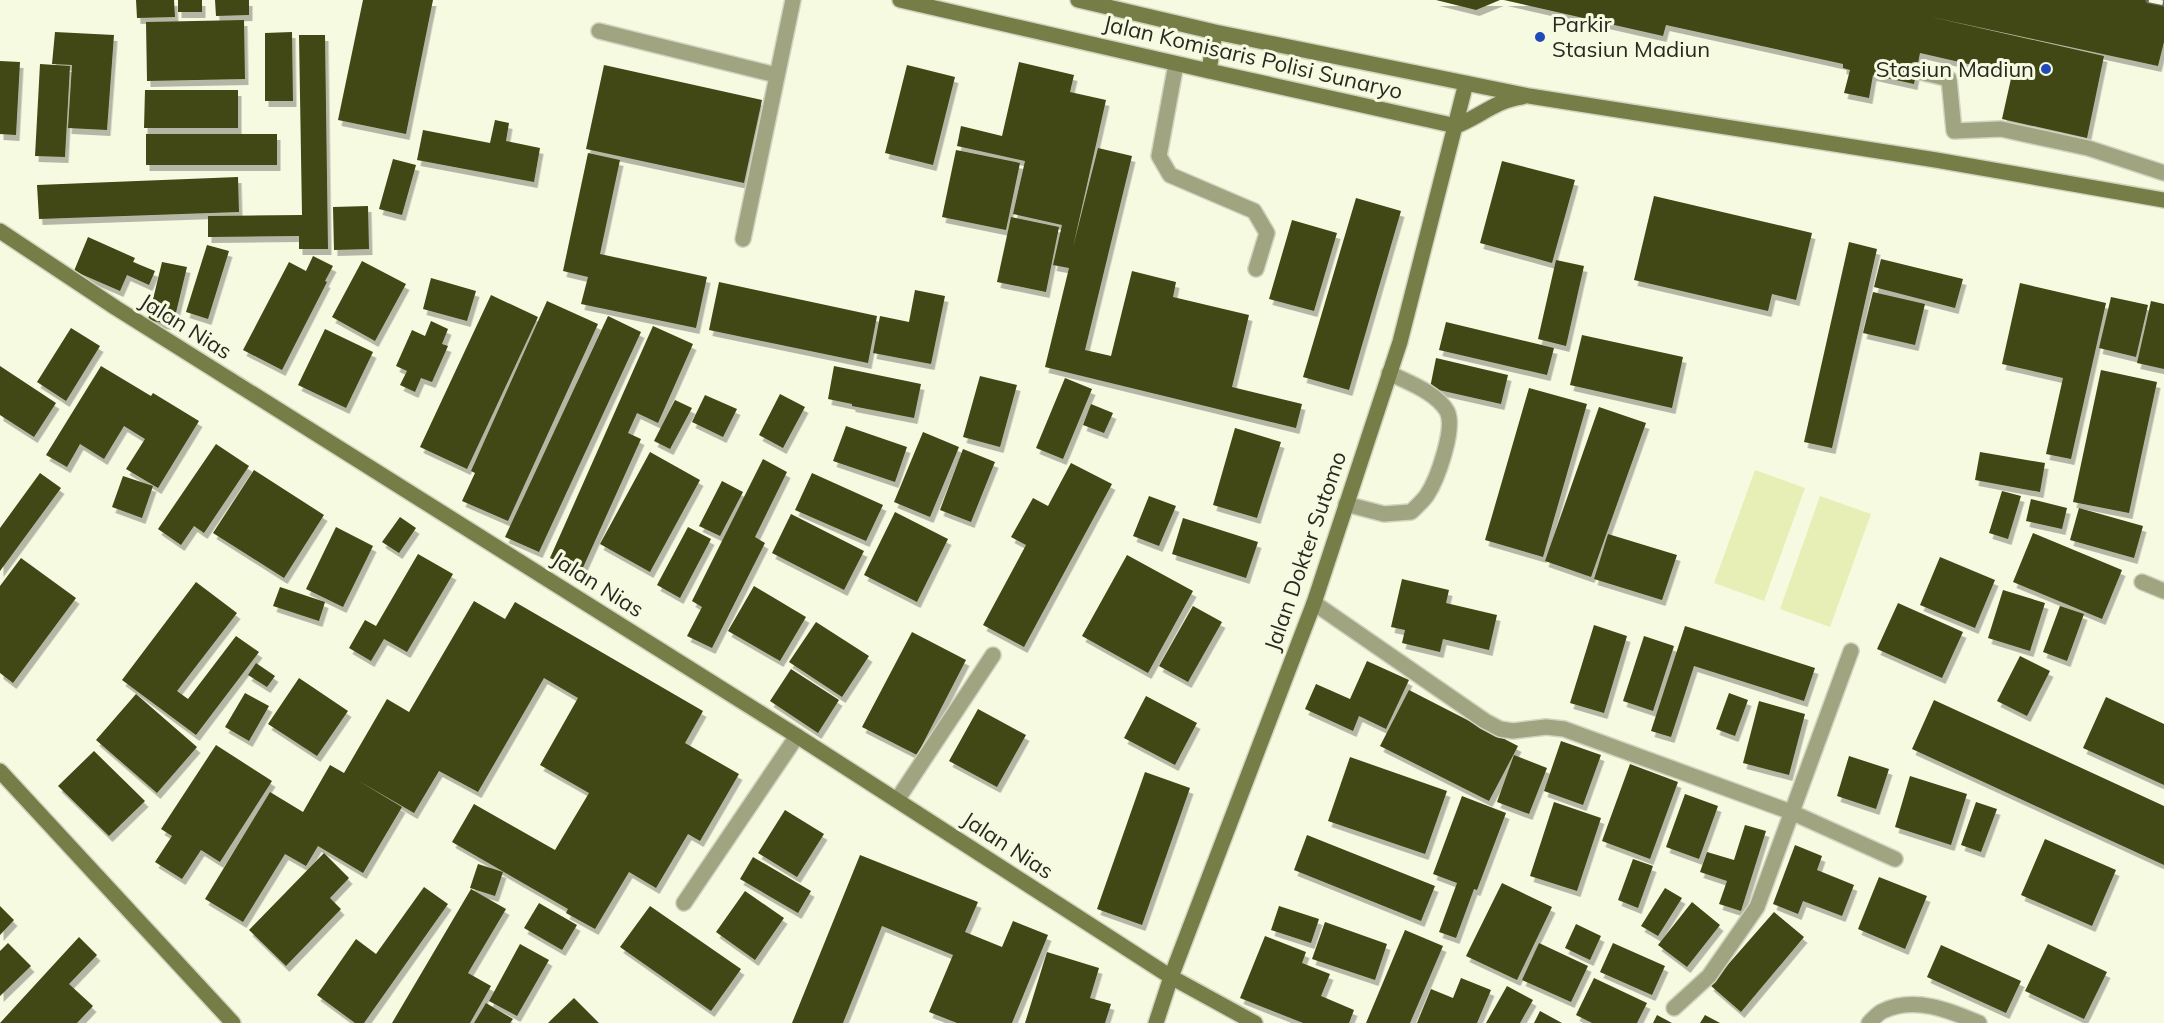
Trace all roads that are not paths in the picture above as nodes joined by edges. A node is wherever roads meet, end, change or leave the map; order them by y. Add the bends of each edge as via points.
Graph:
1 (793, 0) edge
2 (900, 0) edge
3 (1078, 0) edge
4 (599, 31) dead end
5 (1215, 32) junction
6 (1176, 64) junction
7 (1209, 71) junction
8 (1916, 71) dead end
9 (776, 75) junction
10 (1466, 83) junction
11 (1529, 96) junction
12 (1456, 126) junction
13 (2164, 173) edge
14 (2164, 200) edge
15 (0, 231) edge
16 (743, 239) dead end
17 (1256, 269) dead end
18 (1389, 373) junction
19 (1346, 504) junction
20 (2142, 582) dead end
21 (2164, 591) edge
22 (1314, 603) junction
23 (1851, 651) dead end
24 (993, 655) dead end
25 (796, 736) junction
26 (0, 771) edge
27 (897, 800) junction
28 (1791, 812) junction
29 (1895, 859) dead end
30 (684, 903) dead end
31 (1171, 977) junction
32 (1674, 1008) dead end
33 (233, 1023) edge
34 (1156, 1023) edge
35 (1255, 1023) edge
36 (1869, 1023) edge
37 (1978, 1023) edge

1 - 9 street
2 - 6 main road, Jalan Komisaris Polisi Sunaryo
3 - 5 main road, Jalan Komisaris Polisi Sunaryo
4 - 9 street
5 - 7 main road
5 - 10 main road, Jalan Komisaris Polisi Sunaryo
6 - 7 main road, Jalan Komisaris Polisi Sunaryo
6 - 17 street via 1159,156 1170,175 1254,211 1267,233
7 - 12 main road, Jalan Komisaris Polisi Sunaryo
8 - 13 street via 1949,79 1954,130 2001,129 2088,148
9 - 16 street
10 - 11 main road, Jalan Komisaris Polisi Sunaryo
10 - 12 main road, Jalan Dokter Sutomo
11 - 12 main road via 1497,103
11 - 14 main road, Jalan Komisaris Polisi Sunaryo
12 - 18 main road, Jalan Dokter Sutomo
15 - 25 main road, Jalan Nias
18 - 19 main road, Jalan Dokter Sutomo
18 - 19 street via 1432,396 1447,412 1450,431 1441,463 1427,495 1412,512 1384,514
19 - 22 main road, Jalan Dokter Sutomo
20 - 21 street
22 - 28 street via 1500,729 1564,729
22 - 31 main road, Jalan Dokter Sutomo
23 - 28 street
24 - 27 street
25 - 27 main road, Jalan Nias
25 - 30 street
26 - 33 main road
27 - 31 main road, Jalan Nias
28 - 29 street
28 - 32 street via 1757,907 1709,976
31 - 34 main road, Jalan Dokter Sutomo
31 - 35 main road, Jalan Nias
36 - 37 street via 1881,1011 1906,1004 1929,1005

